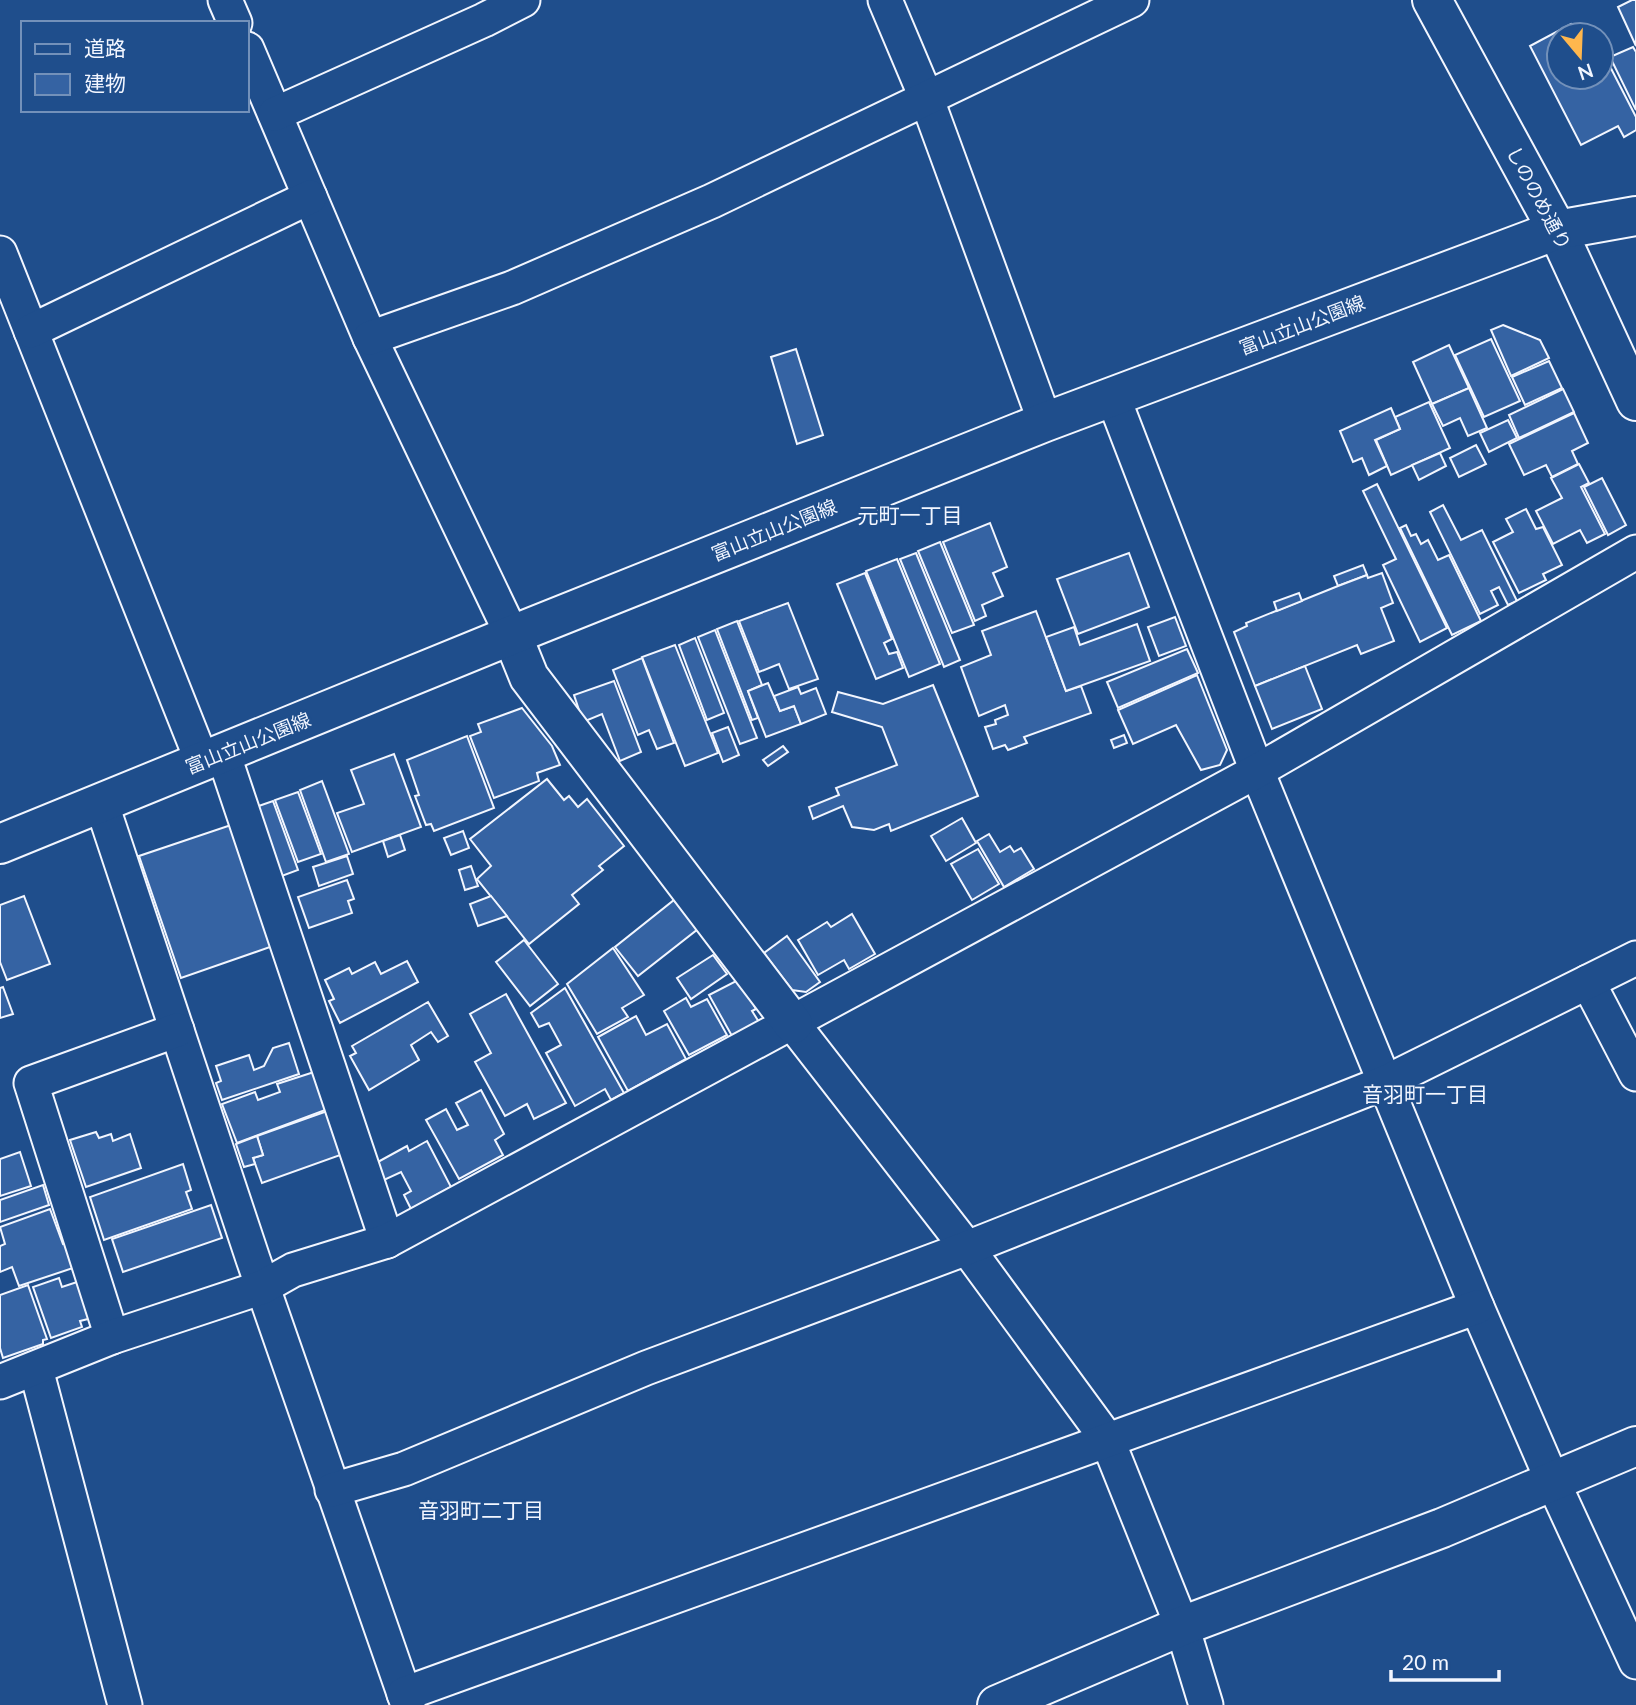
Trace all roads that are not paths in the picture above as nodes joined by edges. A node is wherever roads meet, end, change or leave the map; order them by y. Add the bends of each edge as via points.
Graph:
1 (225, 0) edge
2 (523, 0) edge
3 (885, 0) edge
4 (1132, 0) edge
5 (1432, 0) edge
6 (234, 21) edge
7 (248, 51) edge
8 (926, 97) junction
9 (275, 114) junction
10 (310, 197) junction
11 (1636, 216) edge
12 (1557, 230) junction
13 (0, 253) edge
14 (31, 331) junction
15 (370, 338) junction
16 (1113, 397) junction
17 (1636, 401) edge
18 (1045, 422) junction
19 (1636, 552) edge
20 (512, 635) junction
21 (212, 757) junction
22 (1257, 771) junction
23 (101, 802) junction
24 (0, 844) edge
25 (1636, 958) edge
26 (1588, 982) junction
27 (793, 1024) junction
28 (177, 1030) junction
29 (1636, 1074) edge
30 (1386, 1082) junction
31 (387, 1241) junction
32 (967, 1248) junction
33 (262, 1287) junction
34 (1477, 1307) junction
35 (111, 1338) junction
36 (36, 1369) junction
37 (0, 1382) edge
38 (1107, 1439) junction
39 (1636, 1446) edge
40 (1553, 1482) junction
41 (332, 1490) junction
42 (1182, 1626) junction
43 (1636, 1662) edge
44 (406, 1700) edge
45 (125, 1705) edge
46 (997, 1705) edge
47 (1206, 1705) edge

1 - 6 street
2 - 9 street
3 - 8 street
4 - 8 street
5 - 12 main road, しののめ通り
7 - 9 street
8 - 15 street via 712,201 512,288
8 - 18 street
9 - 10 street
10 - 14 street
10 - 15 street
11 - 12 main road, 富山立山公園線
12 - 16 main road, 富山立山公園線
12 - 17 main road, しののめ通り
13 - 14 street
14 - 21 street
15 - 20 street
16 - 18 main road, 富山立山公園線
16 - 22 street
18 - 20 main road, 富山立山公園線
19 - 22 street
20 - 21 main road, 富山立山公園線
20 - 27 main road via 529,677
21 - 23 main road, 富山立山公園線
21 - 31 street
22 - 27 street
22 - 30 street
23 - 24 main road, 富山立山公園線
23 - 28 street
25 - 26 street
26 - 29 street
26 - 30 street
27 - 31 street
27 - 32 street
28 - 33 street
28 - 35 street via 31,1083
30 - 32 street
30 - 34 street
31 - 33 street via 293,1270
32 - 38 street
32 - 41 street via 646,1367 404,1469
33 - 35 street
33 - 41 street
34 - 38 street
34 - 40 street
35 - 36 street
36 - 37 street
36 - 45 street
38 - 42 street
38 - 44 street
39 - 40 main road
40 - 42 main road
40 - 43 street
41 - 44 street
42 - 46 main road
42 - 47 street

